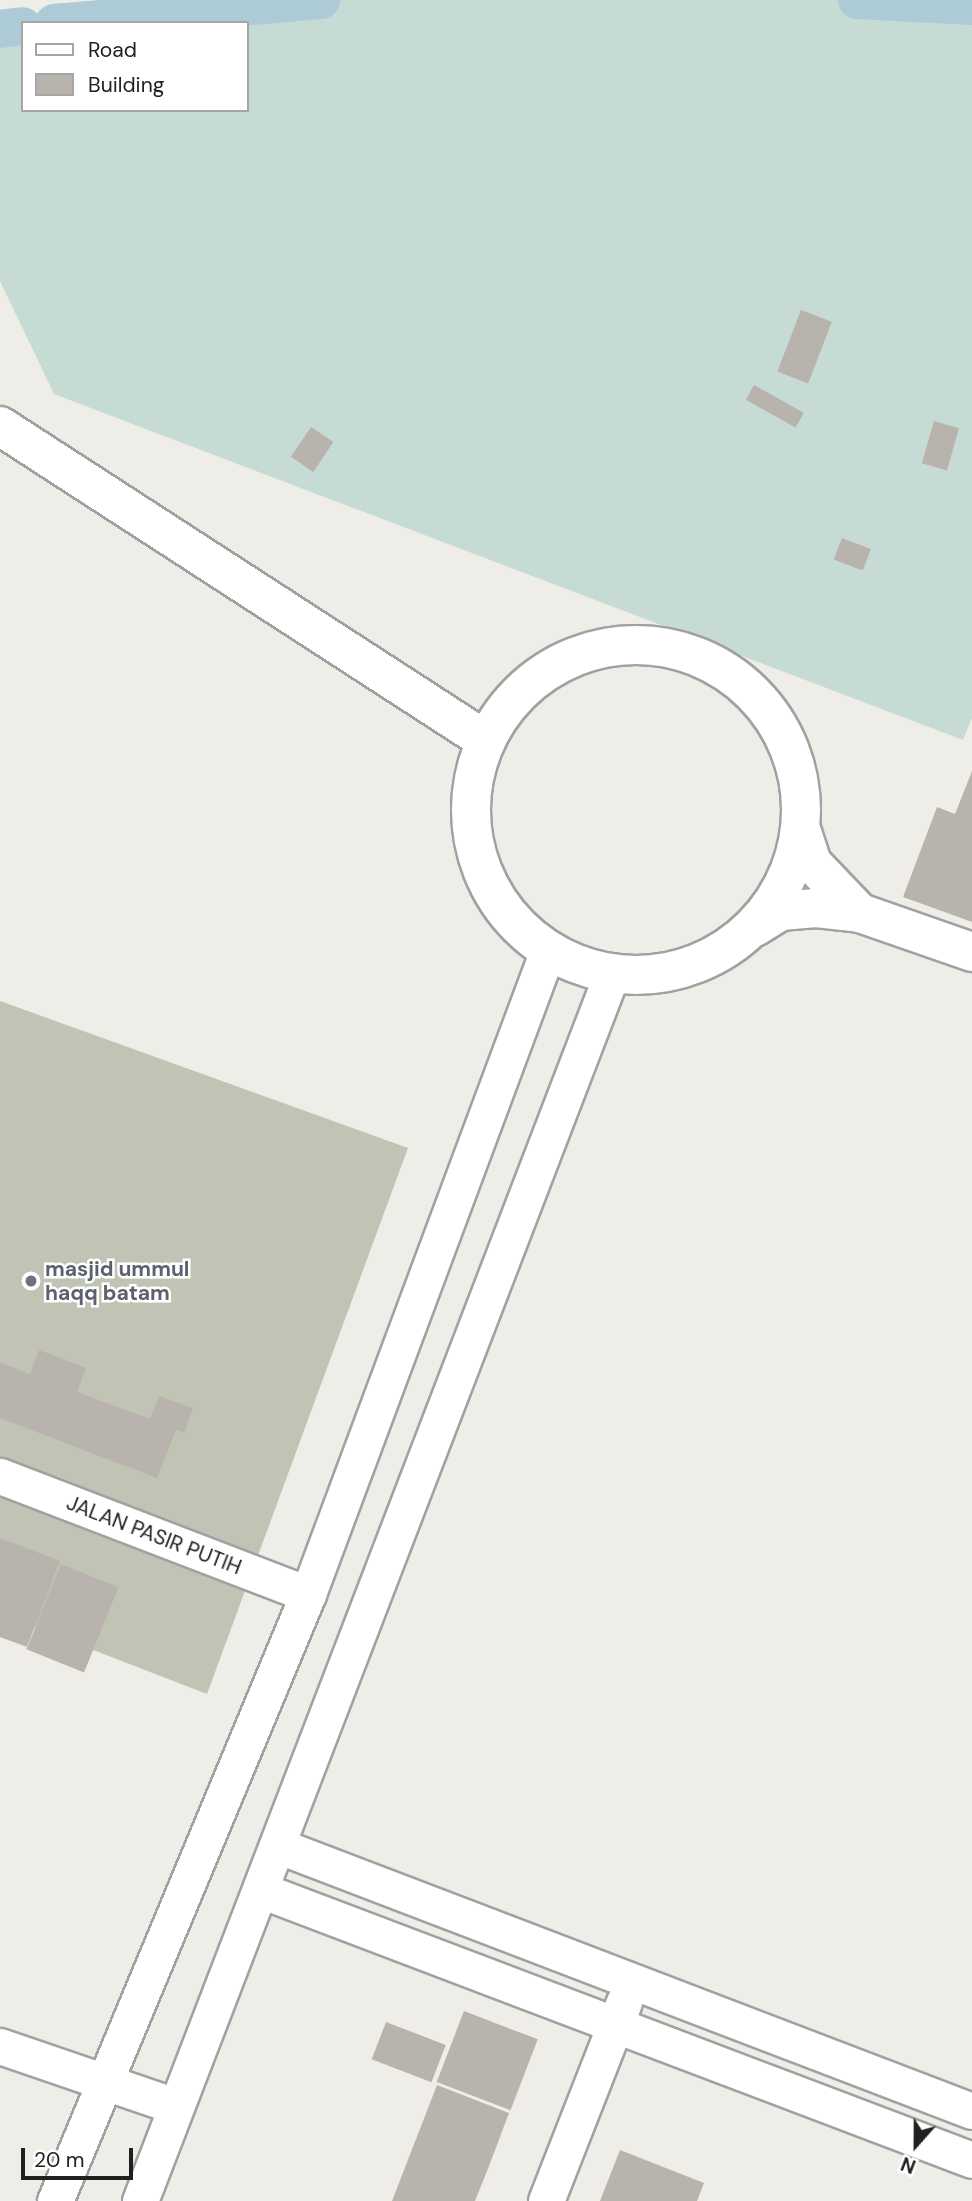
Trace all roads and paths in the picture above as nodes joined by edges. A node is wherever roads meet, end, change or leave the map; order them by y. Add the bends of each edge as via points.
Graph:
1 (0, 426) edge
2 (485, 740) junction
3 (802, 832) junction
4 (860, 913) junction
5 (753, 928) junction
6 (548, 950) junction
7 (972, 952) edge
8 (612, 973) junction
9 (0, 1476) edge
10 (308, 1594) junction
11 (279, 1846) junction
12 (263, 1891) junction
13 (632, 1983) junction
14 (616, 2025) junction
15 (0, 2046) edge
16 (104, 2081) junction
17 (175, 2106) junction
18 (972, 2111) edge
19 (972, 2160) edge
20 (55, 2201) edge
21 (140, 2201) edge
22 (546, 2201) edge

1 - 2 street
2 - 3 street via 518,692 567,659 623,644 682,650 735,676 775,719 799,773
2 - 6 street via 472,786 472,833 486,878 499,899 512,919
3 - 4 street via 813,863
3 - 5 street via 784,887
4 - 5 street via 816,908 781,911
4 - 7 street
5 - 8 street via 712,957 664,973
6 - 8 street
6 - 10 street
8 - 11 street
9 - 10 street, JALAN PASIR PUTIH
10 - 16 street
11 - 12 street
11 - 13 street
12 - 14 street
12 - 17 street
13 - 14 street
13 - 18 street
14 - 19 street
14 - 22 street
15 - 16 street
16 - 17 street
16 - 20 street
17 - 21 street

